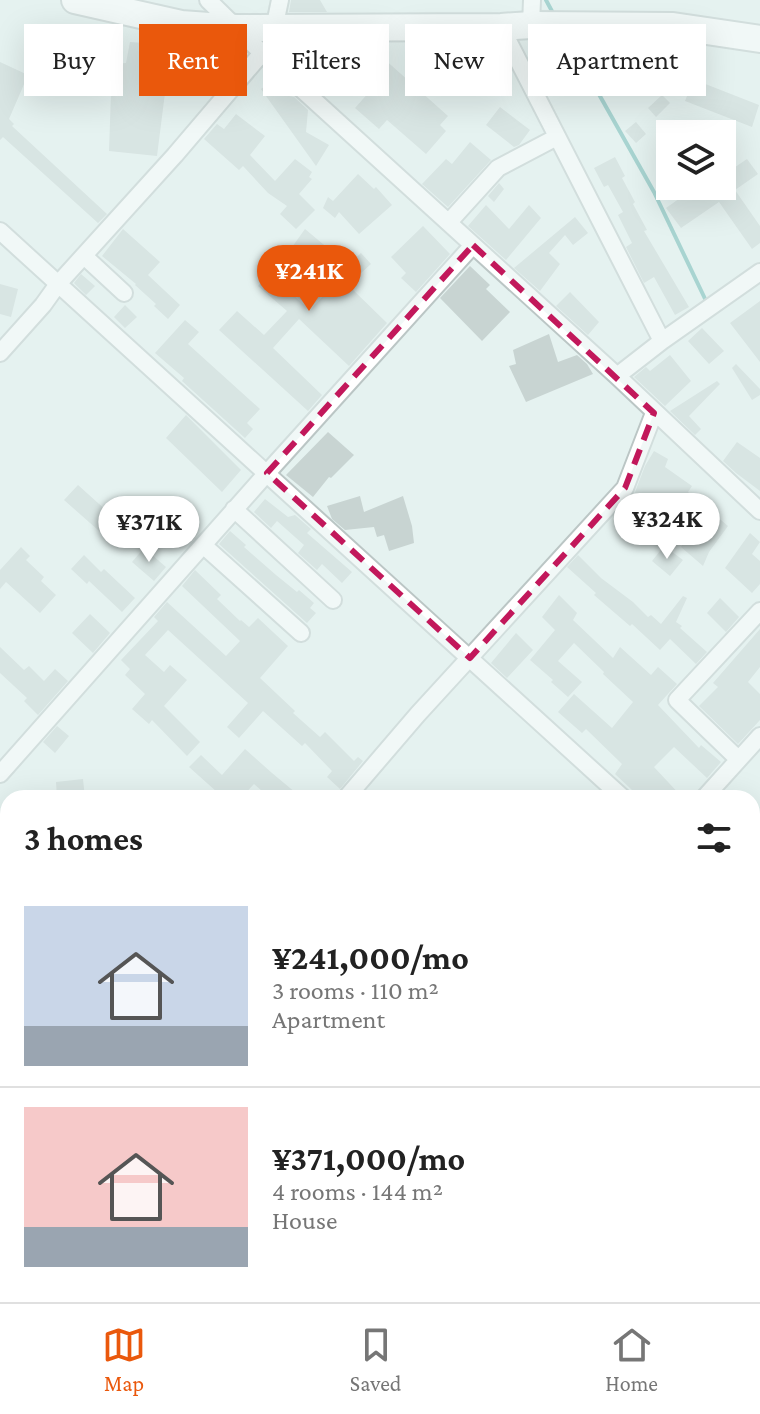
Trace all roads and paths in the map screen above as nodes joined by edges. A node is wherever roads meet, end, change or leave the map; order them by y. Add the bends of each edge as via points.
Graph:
1 (75, 0) edge
2 (208, 0) edge
3 (280, 0) edge
4 (531, 12) edge
5 (181, 24) edge
6 (232, 24) edge
7 (273, 24) edge
8 (507, 24) edge
9 (760, 39) edge
10 (263, 47) edge
11 (512, 49) edge
12 (323, 96) edge
13 (557, 137) junction
14 (449, 222) junction
15 (0, 231) edge
16 (473, 245) junction
17 (84, 256) junction
18 (760, 272) edge
19 (58, 284) junction
20 (124, 293) dead end
21 (662, 341) junction
22 (0, 353) edge
23 (617, 376) junction
24 (654, 413) junction
25 (267, 473) junction
26 (234, 509) junction
27 (760, 511) edge
28 (203, 545) junction
29 (333, 600) dead end
30 (760, 611) edge
31 (301, 633) dead end
32 (470, 658) junction
33 (760, 736) edge
34 (738, 759) junction
35 (0, 774) edge
36 (353, 790) edge
37 (614, 790) edge
38 (711, 790) edge

1 - 5 highway
2 - 6 street
3 - 7 street
4 - 8 highway
4 - 9 highway
10 - 17 street
11 - 13 street
12 - 14 street
13 - 14 street via 498,168
13 - 21 street
14 - 16 street
15 - 19 street
16 - 23 street
16 - 25 street
17 - 19 street
17 - 20 street
18 - 21 street
19 - 22 street
19 - 25 street
21 - 23 street
23 - 24 street
24 - 27 street
24 - 32 street via 625,488
25 - 26 street
25 - 32 street
26 - 28 street
26 - 29 street
28 - 31 street
28 - 35 street
30 - 34 street via 677,700
32 - 36 street
32 - 37 street
33 - 34 street
34 - 38 street

